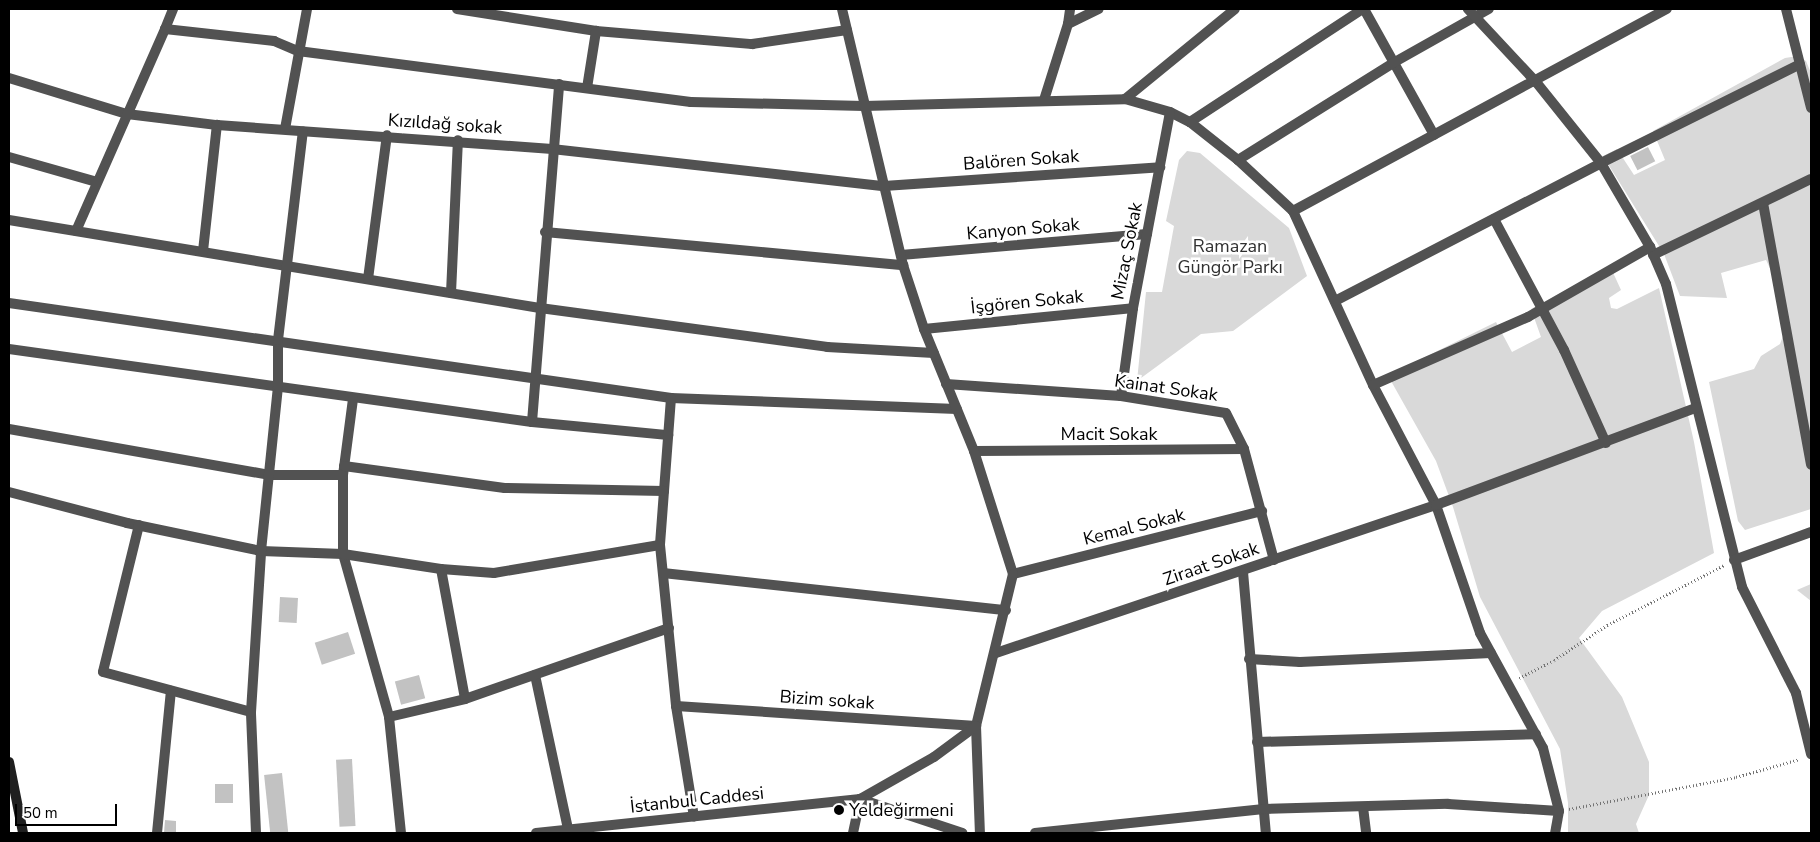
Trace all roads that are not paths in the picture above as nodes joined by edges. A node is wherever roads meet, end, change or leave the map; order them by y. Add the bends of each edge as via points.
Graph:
1 (173, 9) edge
2 (307, 9) edge
3 (457, 9) edge
4 (842, 9) edge
5 (1070, 9) edge
6 (1099, 9) edge
7 (1235, 9) edge
8 (1364, 9) edge
9 (1489, 9) edge
10 (1666, 9) edge
11 (1786, 9) edge
12 (1471, 13) edge
13 (1068, 24) junction
14 (165, 29) junction
15 (847, 30) junction
16 (596, 31) junction
17 (298, 51) junction
18 (1393, 63) junction
19 (1800, 64) junction
20 (9, 78) edge
21 (1536, 82) junction
22 (559, 84) junction
23 (587, 88) junction
24 (1125, 99) junction
25 (1044, 100) junction
26 (864, 106) junction
27 (1811, 108) edge
28 (1170, 112) junction
29 (127, 114) junction
30 (1190, 122) junction
31 (217, 124) junction
32 (285, 129) junction
33 (303, 131) junction
34 (387, 135) junction
35 (1434, 135) junction
36 (458, 140) junction
37 (552, 149) junction
38 (9, 157) edge
39 (1238, 160) junction
40 (1600, 163) junction
41 (1160, 167) junction
42 (1811, 180) edge
43 (97, 182) junction
44 (884, 186) junction
45 (1763, 203) junction
46 (1293, 211) junction
47 (1494, 218) junction
48 (9, 220) edge
49 (76, 231) junction
50 (545, 232) junction
51 (1146, 234) junction
52 (203, 251) junction
53 (1652, 251) junction
54 (902, 260) junction
55 (287, 265) junction
56 (368, 279) junction
57 (451, 293) junction
58 (1335, 302) junction
59 (9, 303) edge
60 (540, 308) junction
61 (1133, 308) junction
62 (1542, 309) junction
63 (924, 330) junction
64 (278, 340) junction
65 (9, 349) edge
66 (934, 353) junction
67 (535, 377) junction
68 (946, 384) junction
69 (1373, 385) junction
70 (278, 386) junction
71 (1121, 396) junction
72 (671, 398) junction
73 (354, 399) junction
74 (1696, 408) junction
75 (957, 409) junction
76 (532, 422) junction
77 (9, 429) edge
78 (668, 435) junction
79 (1606, 443) junction
80 (1244, 449) junction
81 (974, 451) junction
82 (1811, 465) edge
83 (344, 471) junction
84 (269, 475) junction
85 (664, 491) junction
86 (9, 492) edge
87 (1436, 505) junction
88 (1262, 511) junction
89 (139, 525) junction
90 (1811, 532) edge
91 (660, 545) junction
92 (261, 551) junction
93 (343, 554) junction
94 (1274, 560) junction
95 (1734, 560) junction
96 (441, 569) junction
97 (1242, 572) junction
98 (663, 573) junction
99 (1013, 574) junction
100 (1006, 610) junction
101 (669, 628) junction
102 (996, 653) junction
103 (1491, 653) junction
104 (1249, 659) junction
105 (535, 675) junction
106 (171, 691) junction
107 (465, 699) junction
108 (676, 706) junction
109 (251, 712) junction
110 (389, 717) junction
111 (976, 726) junction
112 (1536, 734) junction
113 (1257, 742) junction
114 (1806, 756) edge
115 (9, 762) edge
116 (860, 799) junction
117 (1363, 806) junction
118 (1264, 809) junction
119 (1559, 811) junction
120 (694, 817) junction
121 (1098, 830) edge
122 (568, 832) edge
123 (23, 833) edge
124 (157, 833) edge
125 (256, 833) edge
126 (401, 833) edge
127 (536, 833) edge
128 (853, 833) edge
129 (962, 833) edge
130 (980, 833) edge
131 (1035, 833) edge
132 (1266, 833) edge
133 (1366, 833) edge
134 (1555, 833) edge

1 - 14 street
2 - 17 street
3 - 16 street
4 - 15 street
5 - 13 street
6 - 13 street
7 - 24 street
8 - 18 street
8 - 30 street
9 - 12 street
10 - 21 street
11 - 19 street
12 - 18 street
12 - 21 street
13 - 25 street
14 - 17 street via 274,41
14 - 29 street
15 - 16 street via 752,44
15 - 26 street
16 - 23 street
17 - 22 street
17 - 32 street
18 - 35 street
18 - 39 street
19 - 27 street
19 - 40 street
20 - 29 street, Kızıldağ sokak
21 - 35 street
21 - 40 street
22 - 23 street
22 - 37 street
23 - 26 street via 692,102
24 - 25 street
24 - 28 street
25 - 26 street
26 - 44 street
28 - 30 street
28 - 41 street, Mizaç Sokak
29 - 31 street, Kızıldağ sokak
29 - 43 street
30 - 39 street
31 - 32 street, Kızıldağ sokak
31 - 52 street
32 - 33 street, Kızıldağ sokak
33 - 34 street, Kızıldağ sokak
33 - 55 street
34 - 36 street, Kızıldağ sokak
34 - 56 street
35 - 46 street
36 - 37 street, Kızıldağ sokak
36 - 57 street
37 - 44 street, Kızıldağ sokak
37 - 50 street
38 - 43 street
39 - 46 street
40 - 47 street
40 - 53 street
41 - 44 street, Balören Sokak
41 - 51 street, Mizaç Sokak
42 - 45 street
43 - 49 street
44 - 54 street
45 - 53 street
45 - 82 street
46 - 58 street
47 - 58 street
47 - 62 street
48 - 49 street
49 - 52 street
50 - 54 street, Kanyon Sokak
50 - 60 street
51 - 54 street, Kanyon Sokak
51 - 61 street, Mizaç Sokak
52 - 55 street
53 - 62 street
53 - 74 street via 1666,284
54 - 63 street
55 - 56 street
55 - 64 street
56 - 57 street
57 - 60 street
58 - 69 street
59 - 64 street
60 - 66 street via 827,347
60 - 67 street
61 - 63 street, İşgören Sokak
61 - 71 street, Mizaç Sokak
62 - 69 street
62 - 79 street
63 - 66 street
64 - 67 street
64 - 70 street
65 - 70 street
66 - 68 street
67 - 72 street
67 - 76 street
68 - 71 street, Kainat Sokak
68 - 75 street
69 - 87 street
70 - 73 street
70 - 84 street
71 - 80 street, Kainat Sokak via 1226,413
72 - 75 street
72 - 78 street
73 - 76 street
73 - 83 street
74 - 79 street, Ziraat Sokak
74 - 95 street
75 - 81 street
76 - 78 street
77 - 84 street
78 - 85 street
79 - 87 street, Ziraat Sokak
80 - 81 street, Macit Sokak
80 - 88 street, Kainat Sokak
81 - 99 street
83 - 84 street
83 - 85 street via 506,488
83 - 93 street
84 - 92 street
85 - 91 street
86 - 89 street
87 - 94 street, Ziraat Sokak
87 - 103 street via 1480,633
88 - 94 street, Kainat Sokak
88 - 99 street, Kemal Sokak
89 - 92 street
89 - 106 street via 103,672
90 - 95 street
91 - 96 street via 494,573
91 - 98 street
92 - 93 street
92 - 109 street
93 - 96 street
93 - 110 street
94 - 97 street, Ziraat Sokak
95 - 114 street via 1742,587 1796,693
96 - 107 street
97 - 102 street, Ziraat Sokak
97 - 104 street
98 - 100 street
98 - 101 street
99 - 100 street
100 - 102 street
101 - 105 street
101 - 108 street
102 - 111 street
103 - 104 street via 1300,662
103 - 112 street
104 - 113 street
105 - 107 street
105 - 122 street
106 - 109 street
106 - 124 street
107 - 110 street
108 - 111 street, Bizim sokak
108 - 120 street
109 - 125 street
110 - 126 street
111 - 116 street via 934,757
111 - 130 street
112 - 113 street
112 - 119 street via 1543,748
113 - 118 street
115 - 123 main road
116 - 120 street, İstanbul Caddesi
116 - 128 street
116 - 129 street
117 - 118 street
117 - 119 street via 1448,804
117 - 133 street
118 - 121 street
118 - 132 street
119 - 134 street
120 - 122 street, İstanbul Caddesi
121 - 131 street
122 - 127 street, İstanbul Caddesi

